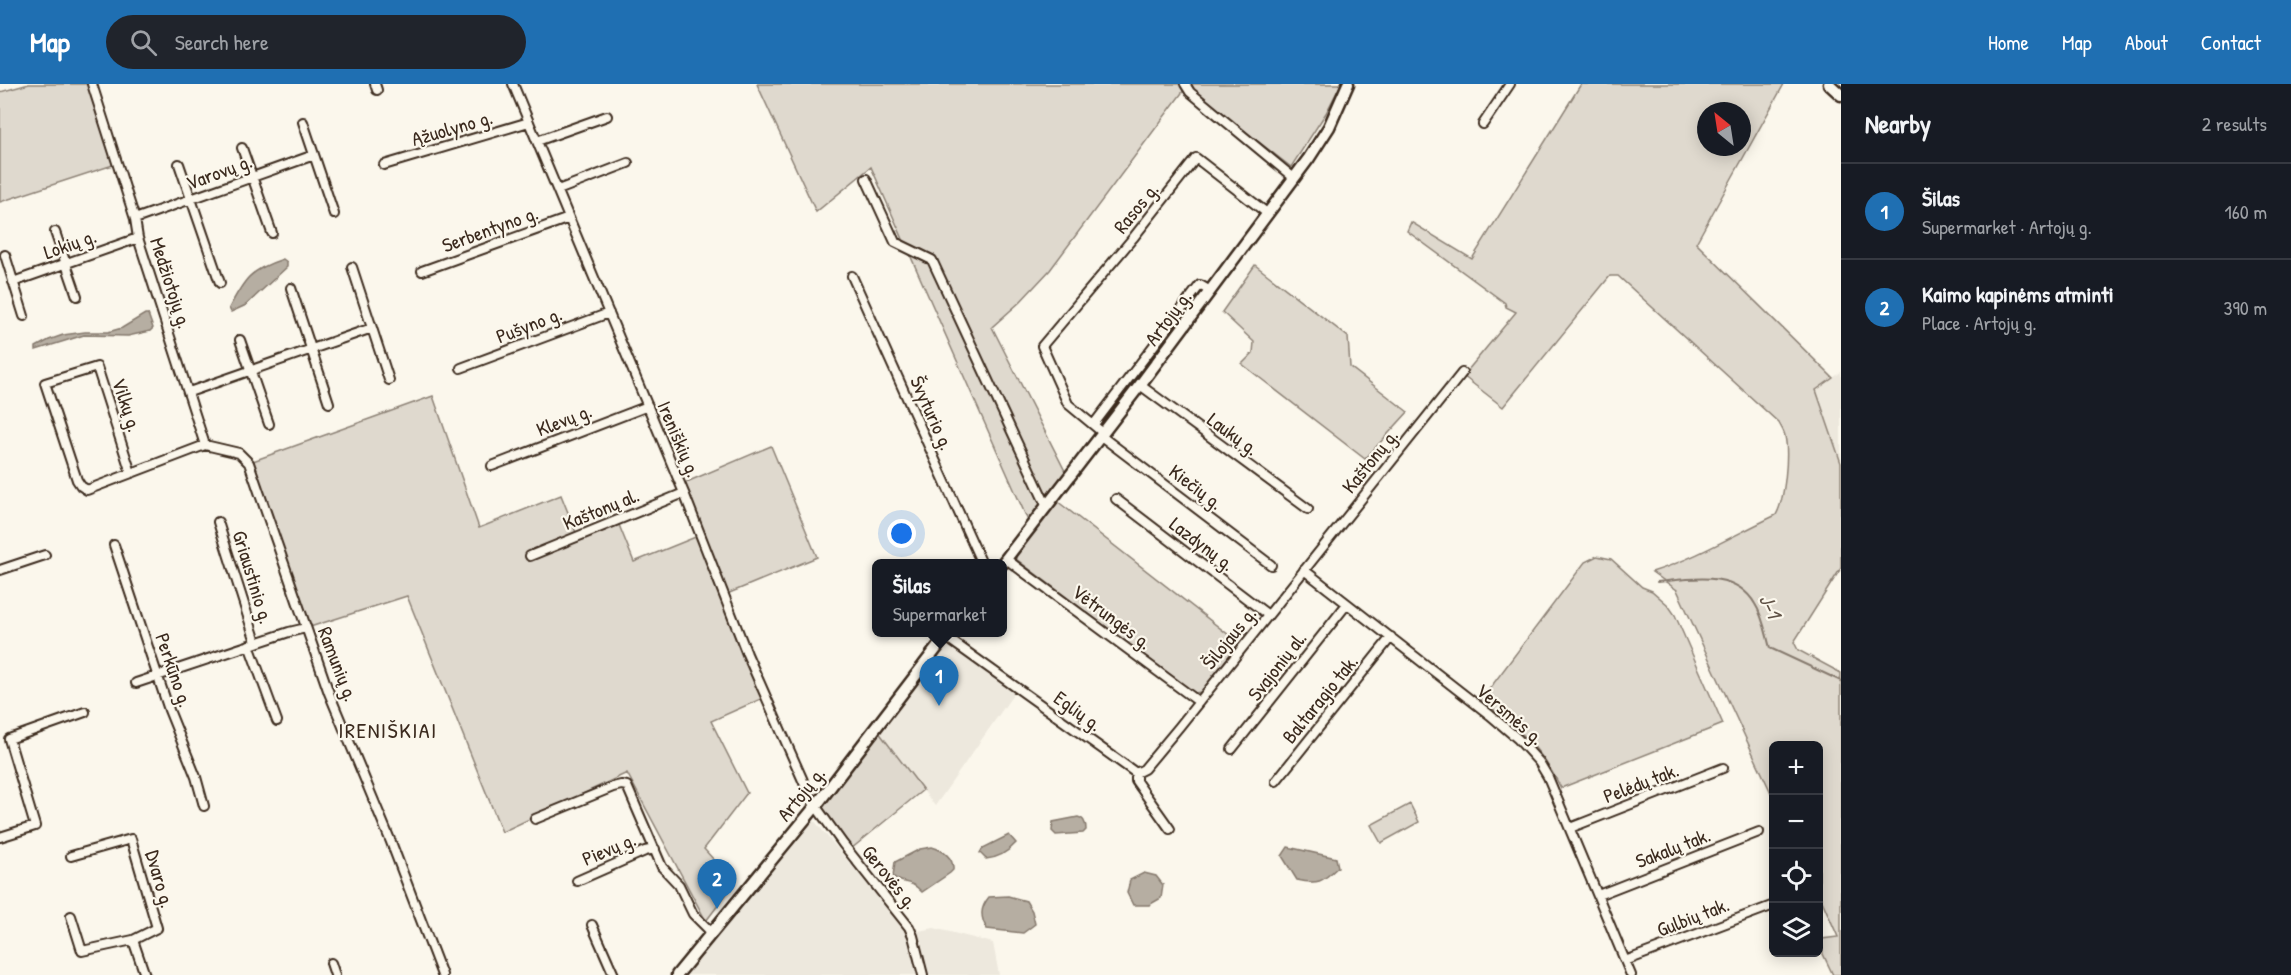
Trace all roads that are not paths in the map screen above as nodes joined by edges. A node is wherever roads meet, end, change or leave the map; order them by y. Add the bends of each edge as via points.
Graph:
1 (92, 84) edge
2 (513, 84) edge
3 (1185, 84) edge
4 (1348, 84) edge
5 (1510, 84) edge
6 (1829, 84) edge
7 (1841, 95) edge
8 (607, 116) dead end
9 (303, 122) dead end
10 (529, 122) junction
11 (1483, 124) dead end
12 (537, 141) junction
13 (242, 148) dead end
14 (314, 155) junction
15 (628, 163) dead end
16 (179, 164) dead end
17 (384, 165) dead end
18 (253, 178) junction
19 (1294, 178) junction
20 (866, 179) dead end
21 (558, 190) junction
22 (191, 200) junction
23 (334, 214) dead end
24 (1268, 214) junction
25 (569, 218) junction
26 (135, 219) junction
27 (55, 232) dead end
28 (272, 233) dead end
29 (138, 238) junction
30 (5, 255) dead end
31 (66, 263) junction
32 (352, 267) dead end
33 (422, 271) dead end
34 (852, 276) dead end
35 (13, 282) junction
36 (220, 283) dead end
37 (291, 288) dead end
38 (1210, 291) junction
39 (77, 296) dead end
40 (609, 313) junction
41 (24, 316) dead end
42 (372, 328) junction
43 (240, 340) dead end
44 (1042, 346) joint
45 (311, 349) junction
46 (461, 368) dead end
47 (250, 370) junction
48 (1462, 373) dead end
49 (389, 380) dead end
50 (1140, 386) junction
51 (189, 392) junction
52 (329, 403) dead end
53 (648, 406) junction
54 (268, 424) dead end
55 (1094, 424) junction
56 (1102, 434) junction
57 (205, 445) junction
58 (492, 466) dead end
59 (131, 473) junction
60 (684, 493) junction
61 (1116, 499) dead end
62 (1047, 507) junction
63 (1308, 509) dead end
64 (218, 522) dead end
65 (114, 545) dead end
66 (45, 555) dead end
67 (530, 556) dead end
68 (980, 559) edge
69 (1006, 559) edge
70 (1007, 564) edge
71 (1271, 565) dead end
72 (0, 570) edge
73 (1304, 570) junction
74 (1347, 604) junction
75 (1268, 615) junction
76 (306, 628) junction
77 (946, 637) edge
78 (951, 637) edge
79 (1390, 638) junction
80 (252, 644) junction
81 (158, 676) junction
82 (136, 683) dead end
83 (1199, 702) junction
84 (85, 712) dead end
85 (277, 721) dead end
86 (1232, 749) dead end
87 (1724, 768) dead end
88 (1136, 773) junction
89 (1276, 781) dead end
90 (204, 806) dead end
91 (815, 807) junction
92 (535, 819) dead end
93 (1570, 828) junction
94 (1170, 829) dead end
95 (1759, 832) dead end
96 (0, 837) edge
97 (655, 849) junction
98 (71, 856) dead end
99 (577, 881) dead end
100 (1598, 895) junction
101 (1769, 907) edge
102 (70, 916) dead end
103 (592, 925) dead end
104 (711, 933) junction
105 (133, 940) junction
106 (1625, 961) junction
107 (331, 963) dead end
108 (145, 975) edge
109 (335, 975) edge
110 (442, 975) edge
111 (614, 975) edge
112 (678, 975) edge
113 (923, 975) edge
114 (1631, 975) edge

1 - 26 street, Medžiotojų g.
2 - 10 street, Ireniškių g.
3 - 19 street
4 - 19 main road, Artojų g. via 1329,127
5 - 11 street
6 - 7 main road
8 - 12 street
9 - 14 street
10 - 12 street, Ireniškių g.
10 - 17 street, Ąžuolyno g.
12 - 21 street, Ireniškių g.
13 - 18 street
14 - 18 street, Varovų g.
14 - 23 street
15 - 21 street
16 - 22 street
18 - 22 street, Varovų g.
18 - 28 street
19 - 24 main road, Artojų g.
20 - 62 street via 895,242 932,260
21 - 25 street, Ireniškių g.
22 - 26 street, Varovų g.
22 - 36 street
24 - 38 main road, Artojų g.
24 - 44 street, Rasos g. via 1196,158
25 - 33 street, Serbentyno g.
25 - 40 street, Ireniškių g.
26 - 29 street, Medžiotojų g.
27 - 31 street
29 - 31 street, Lokių g.
29 - 51 street, Medžiotojų g.
30 - 35 street
31 - 35 street, Lokių g.
31 - 39 street
32 - 42 street
34 - 68 street, Švyturio g.
35 - 41 street
37 - 45 street
38 - 50 main road, Artojų g.
38 - 55 street via 1200,285
40 - 46 street, Pušyno g.
40 - 53 street, Ireniškių g.
42 - 45 street
42 - 49 street
43 - 47 street
44 - 55 street, Kiečių g. via 1068,404
45 - 47 street
45 - 52 street
47 - 51 street
47 - 54 street
48 - 73 street, Kaštonų g.
50 - 56 main road, Artojų g.
50 - 63 street, Laukų g.
51 - 57 street, Medžiotojų g.
53 - 58 street, Klevų g.
53 - 60 street, Ireniškių g.
55 - 56 street, Kiečių g.
56 - 62 main road, Artojų g.
56 - 71 street, Kiečių g.
57 - 59 street
57 - 76 street, Ramunių g. via 239,453 249,463
59 - 59 street, Vilkų g. via 87,490 81,486 45,383 97,367
60 - 67 street, Kaštonų al.
60 - 91 street, Ireniškių g. via 747,654
61 - 75 street, Lazdynų g.
62 - 69 main road, Artojų g.
64 - 80 street, Griaustinio g.
65 - 81 street, Perkūno g.
66 - 72 street
70 - 83 street, Vėtrungės g.
73 - 74 street, Versmės g.
73 - 75 street, Šilojaus g.
74 - 79 street, Versmės g.
74 - 86 street, Svajonių al.
75 - 83 street, Šilojaus g.
76 - 80 street
76 - 110 street, Ramunių g.
77 - 91 main road, Artojų g.
78 - 88 street, Eglių g.
79 - 89 street, Baltaragio tak.
79 - 93 street, Versmės g. via 1518,739 1548,777
80 - 81 street
80 - 85 street, Griaustinio g.
81 - 82 street
81 - 90 street, Perkūno g.
83 - 88 street, Šilojaus g. via 1144,769
84 - 96 street via 9,739 35,826
87 - 93 street, Pelėdų tak.
88 - 94 street, Eglių g. via 1136,781
91 - 104 main road, Artojų g.
91 - 113 street, Gerovės g. via 909,927
92 - 97 street via 613,787 627,786
93 - 100 street, Versmės g.
95 - 100 street, Sakalų tak.
97 - 99 street, Pievų g.
97 - 104 street via 662,867 679,885 693,914
98 - 105 street, Dvaro g. via 131,839 157,928
100 - 106 street, Versmės g.
101 - 106 street, Gulbių tak.
102 - 105 street, Dvaro g. via 82,951
103 - 111 street
104 - 112 main road, Artojų g.
105 - 108 street
106 - 114 street, Versmės g.
107 - 109 street

